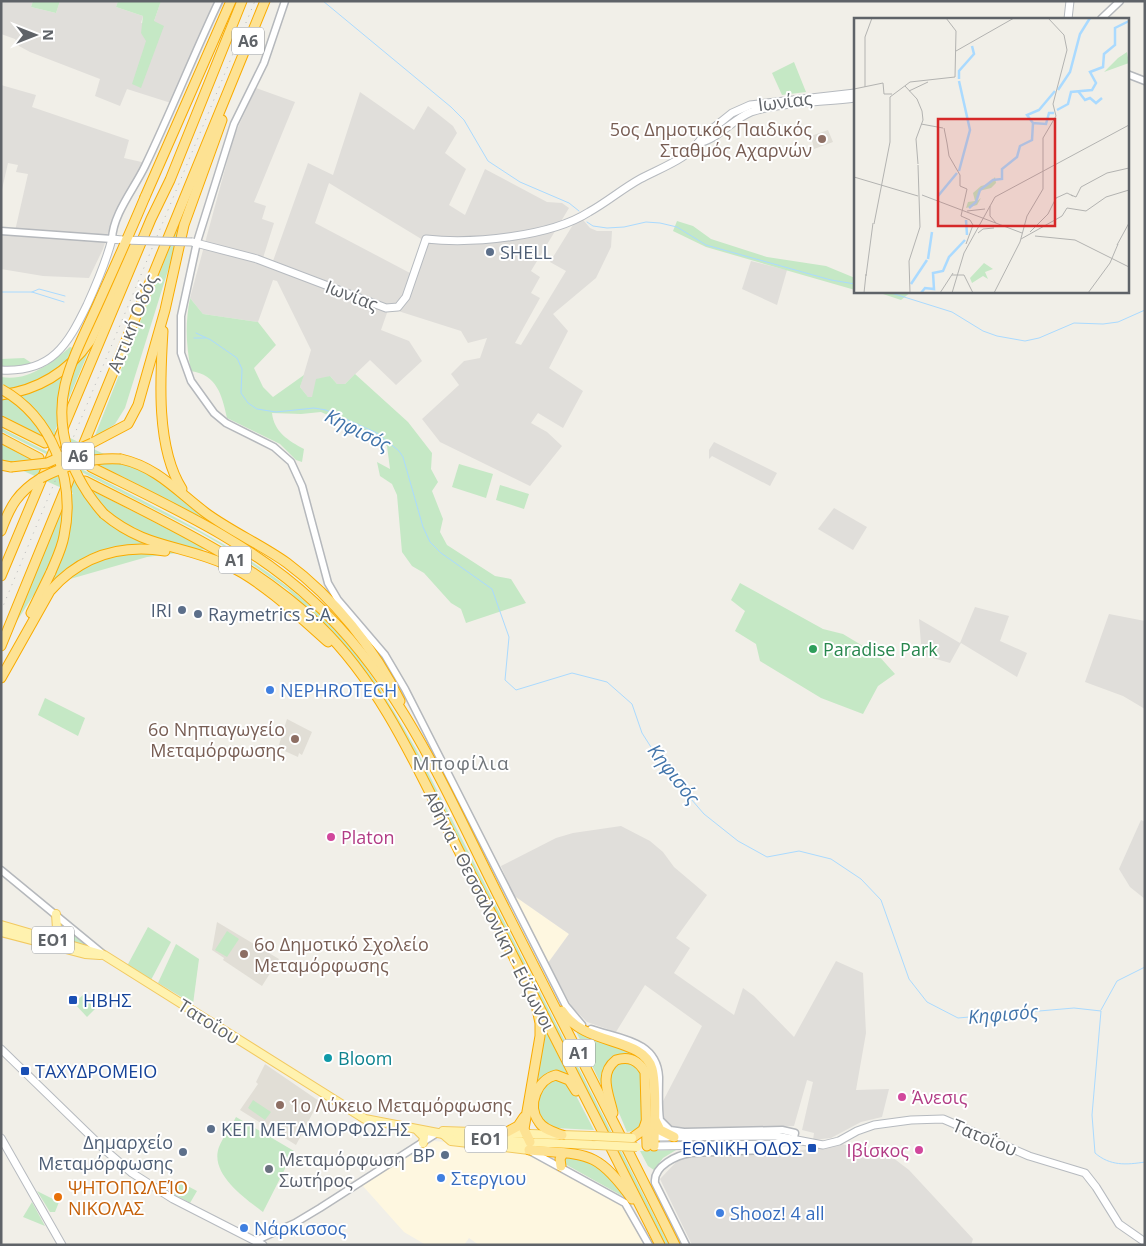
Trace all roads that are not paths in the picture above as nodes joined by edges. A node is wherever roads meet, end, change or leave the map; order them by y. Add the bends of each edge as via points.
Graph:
1 (219, 1) edge
2 (231, 1) edge
3 (242, 1) edge
4 (264, 1) edge
5 (285, 1) edge
6 (1070, 1) edge
7 (1120, 1) edge
8 (1068, 18) edge
9 (1102, 18) edge
10 (1128, 74) edge
11 (232, 81) junction
12 (1145, 81) edge
13 (854, 93) edge
14 (854, 98) edge
15 (698, 143) junction
16 (151, 219) junction
17 (1, 231) edge
18 (112, 239) junction
19 (194, 242) junction
20 (165, 310) junction
21 (1, 370) edge
22 (1, 389) edge
23 (1, 395) edge
24 (1, 421) edge
25 (1, 438) edge
26 (1, 465) edge
27 (188, 497) junction
28 (1, 531) edge
29 (212, 559) junction
30 (1, 576) edge
31 (1, 646) edge
32 (360, 672) junction
33 (1, 677) edge
34 (423, 748) junction
35 (1, 870) edge
36 (56, 914) junction
37 (1, 925) edge
38 (1, 932) edge
39 (49, 939) junction
40 (104, 955) junction
41 (541, 979) junction
42 (531, 989) junction
43 (1, 1049) edge
44 (592, 1111) junction
45 (526, 1114) junction
46 (650, 1117) junction
47 (617, 1127) junction
48 (418, 1131) junction
49 (507, 1132) junction
50 (525, 1133) junction
51 (440, 1134) junction
52 (562, 1135) junction
53 (674, 1137) junction
54 (1, 1138) edge
55 (632, 1138) junction
56 (793, 1141) junction
57 (650, 1142) junction
58 (423, 1143) junction
59 (529, 1146) junction
60 (563, 1153) junction
61 (561, 1166) junction
62 (648, 1222) junction
63 (255, 1241) junction
64 (1145, 1242) edge
65 (62, 1245) edge
66 (263, 1245) edge
67 (649, 1245) edge
68 (660, 1245) edge
69 (675, 1245) edge
70 (686, 1245) edge

1 - 18 street via 143,171 112,228
2 - 29 highway, bridge via 194,92 75,354 63,396 68,454 79,480 104,514 122,528 150,542
3 - 16 highway, Αττική Οδός / Α6 via 170,180
4 - 11 highway, Αττική Οδός / Α6
5 - 19 street via 262,68 234,124
6 - 8 main road
7 - 9 street
10 - 12 street
11 - 20 highway via 218,132 184,225
11 - 31 highway, Αττική Οδός / Α6
13 - 15 main road, Ιωνίας via 750,105 724,119
14 - 15 main road, Ιωνίας via 753,111 705,142
15 - 19 main road, Ιωνίας via 670,164 616,192 579,218 536,233 480,239 426,239 404,300 398,307 386,308 257,259
16 - 23 highway via 134,245 82,353 49,380 20,392
16 - 30 highway, Αττική Οδός / Α6
17 - 18 street, Ιωνίας
18 - 19 main road, Ιωνίας, bridge
18 - 21 main road via 100,276 66,344 50,358 32,367
19 - 56 street via 180,328 181,353 188,375 204,402 219,418 274,446 290,462 302,486 328,584 384,655 405,689 573,1016 590,1029 641,1045 653,1057 658,1072 660,1116 664,1126 676,1132 785,1130 795,1133
20 - 26 highway, bridge via 141,397 132,419 125,426 47,463
20 - 27 highway via 161,357 165,447 170,466
22 - 33 highway, bridge via 42,427 63,471 67,498 62,545
24 - 34 highway, Αθήνα - Θεσσαλονίκη - Εύζωνοι / Α1, bridge via 244,547 293,582 367,661
25 - 32 highway, Αθήνα - Θεσσαλονίκη - Εύζωνοι / Α1, bridge via 203,542 258,576 319,625
27 - 28 highway, bridge via 149,468 120,459 78,462 25,489 12,503
27 - 34 highway via 218,521 286,563 325,597 378,661
29 - 32 highway via 230,566 264,589
29 - 33 highway via 138,549 120,550 93,558 60,580 50,591
32 - 42 highway, Αθήνα - Θεσσαλονίκη - Εύζωνοι / Α1 via 396,731
34 - 41 highway, Αθήνα - Θεσσαλονίκη - Εύζωνοι / Α1
35 - 36 street, Τατοΐου
36 - 39 main road via 56,932
36 - 40 street, Τατοΐου
37 - 39 main road, ΕΟ1
38 - 40 main road, ΕΟ1 via 85,954
39 - 40 main road, ΕΟ1
40 - 48 main road, Τατοΐου / ΕΟ1 via 355,1115
41 - 46 highway via 565,1016 578,1028 636,1050 646,1058 653,1076
41 - 47 highway, Αθήνα - Θεσσαλονίκη - Εύζωνοι / Α1
42 - 44 highway, Αθήνα - Θεσσαλονίκη - Εύζωνοι / Α1
42 - 45 highway via 540,1030
43 - 63 main road via 132,1172 173,1198
44 - 52 highway via 565,1078 556,1075 544,1079 536,1094 536,1118 542,1126
44 - 62 highway, Αθήνα - Θεσσαλονίκη - Εύζωνοι / Α1
45 - 49 highway via 518,1126
45 - 50 highway
46 - 47 highway via 645,1072 634,1060 619,1059 608,1067 605,1079
46 - 53 highway via 660,1130
46 - 55 highway via 643,1130
46 - 57 highway
47 - 69 highway, Αθήνα - Θεσσαλονίκη - Εύζωνοι / Α1
48 - 51 main road, Τατοΐου / ΕΟ1
48 - 58 main road via 424,1137
49 - 50 main road, Τατοΐου / ΕΟ1
49 - 51 main road, Τατοΐου / ΕΟ1 via 451,1130
50 - 52 main road, Τατοΐου / ΕΟ1
50 - 59 highway
51 - 58 street
51 - 59 main road, Τατοΐου via 451,1141
52 - 55 main road, Τατοΐου / ΕΟ1, bridge
53 - 56 main road, Τατοΐου via 776,1136
53 - 57 main road, Τατοΐου
54 - 65 main road
55 - 57 main road, Τατοΐου / ΕΟ1
56 - 57 main road, Τατοΐου via 773,1144
56 - 64 main road, Τατοΐου via 823,1145 840,1141 874,1124 917,1119 949,1121 1029,1156 1085,1173 1118,1224
56 - 70 street via 790,1149 691,1153 667,1163 655,1176 655,1183
57 - 59 main road, Τατοΐου / ΕΟ1, bridge via 637,1147
58 - 63 street via 295,1223
59 - 60 highway
59 - 61 street
60 - 61 highway
60 - 62 highway via 587,1156 607,1168
61 - 67 street via 625,1203
62 - 68 highway, Αθήνα - Θεσσαλονίκη - Εύζωνοι / Α1
63 - 66 main road

